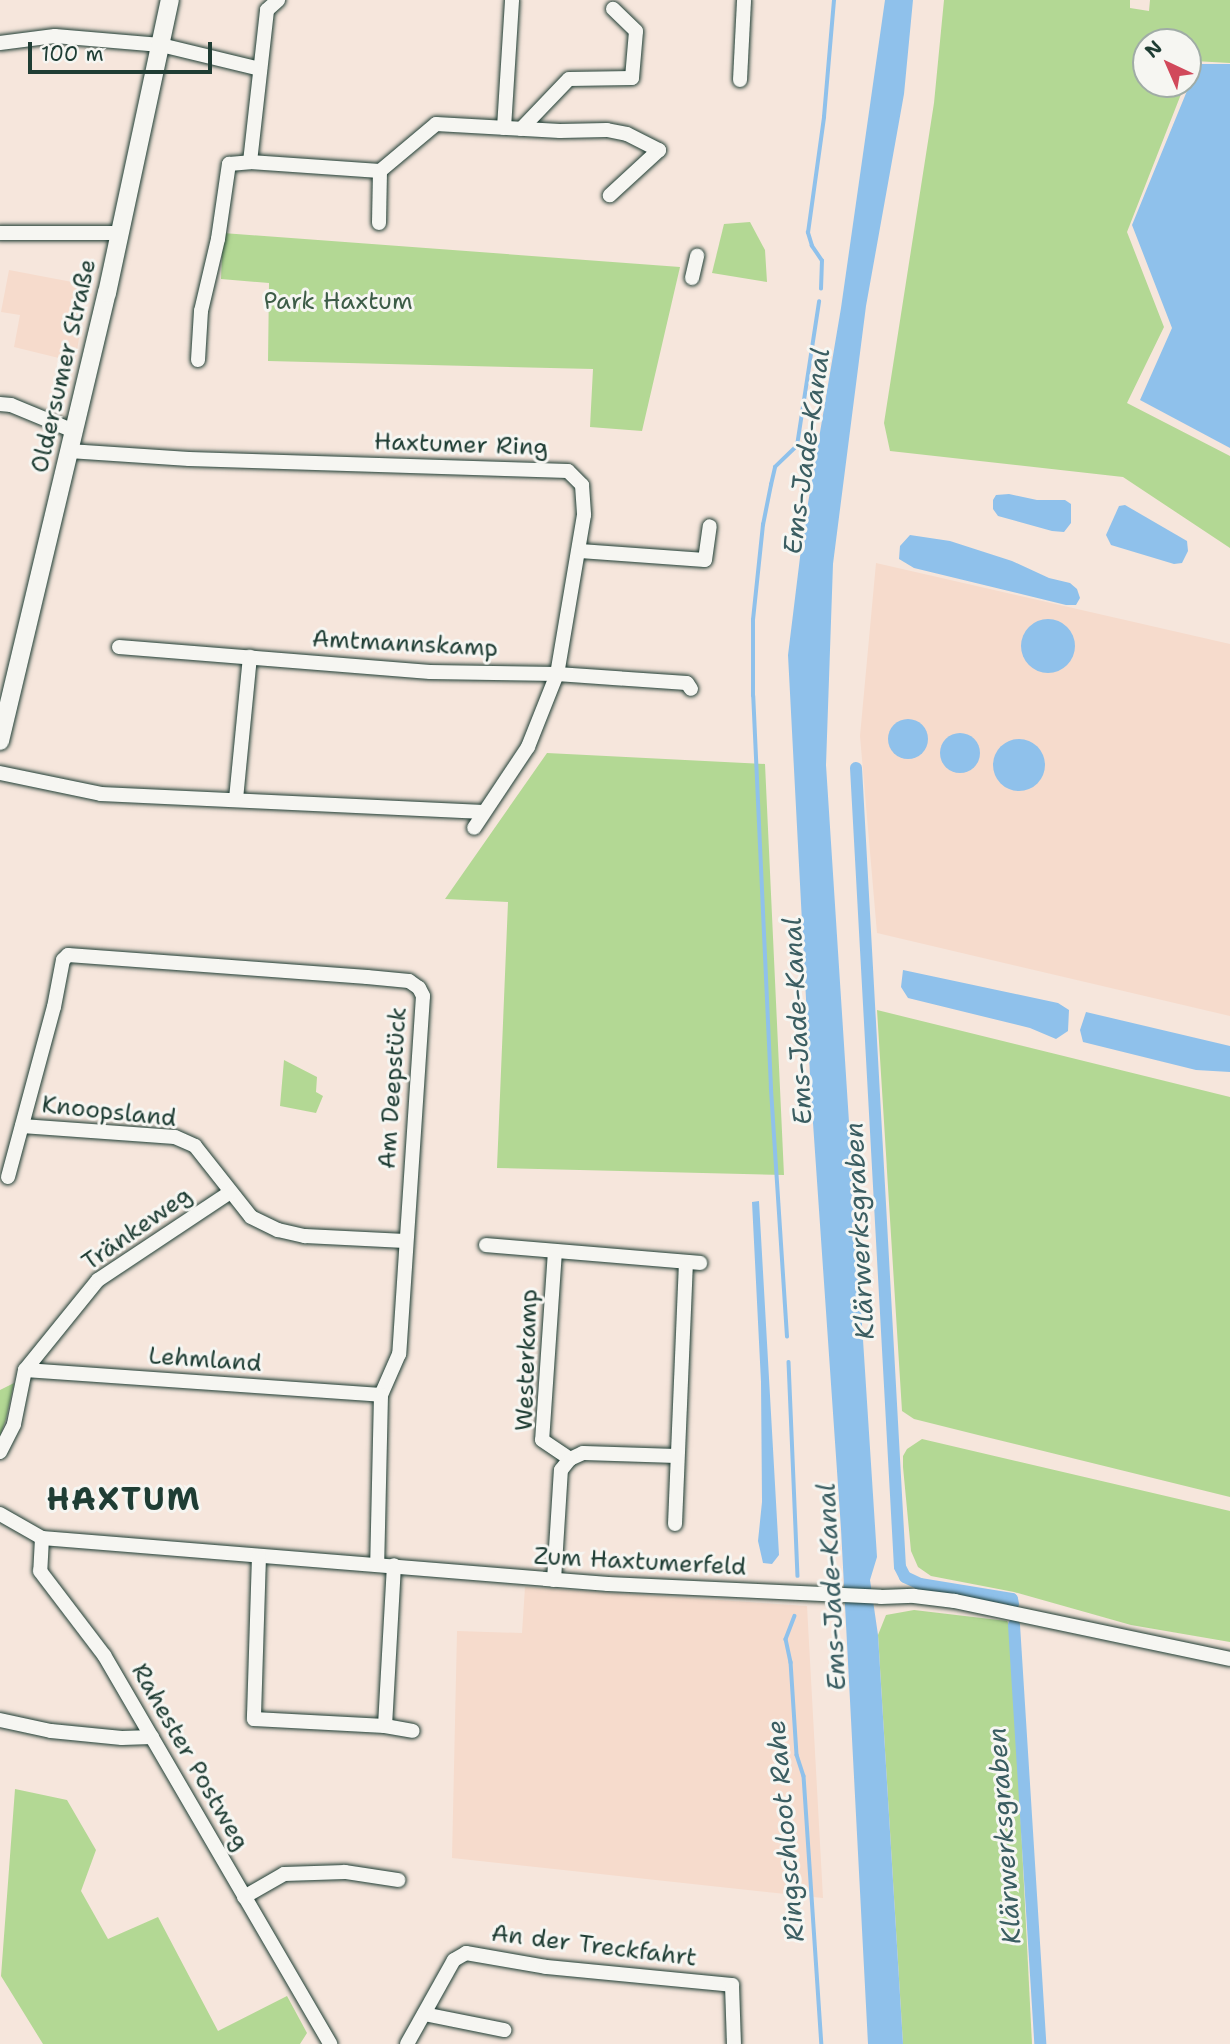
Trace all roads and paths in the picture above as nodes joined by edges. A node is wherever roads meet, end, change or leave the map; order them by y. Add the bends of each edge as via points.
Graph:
1 (170, 0) edge
2 (278, 0) edge
3 (512, 0) edge
4 (744, 0) edge
5 (613, 9) dead end
6 (0, 43) edge
7 (161, 45) junction
8 (260, 69) junction
9 (740, 80) dead end
10 (504, 128) junction
11 (521, 129) junction
12 (250, 162) junction
13 (380, 171) junction
14 (610, 195) dead end
15 (379, 223) dead end
16 (0, 233) edge
17 (120, 233) junction
18 (697, 256) dead end
19 (692, 278) dead end
20 (198, 360) dead end
21 (0, 404) edge
22 (74, 431) junction
23 (69, 451) junction
24 (710, 526) dead end
25 (580, 551) junction
26 (119, 647) dead end
27 (250, 657) junction
28 (557, 674) junction
29 (691, 689) dead end
30 (5, 701) edge
31 (0, 741) edge
32 (0, 773) edge
33 (236, 799) junction
34 (484, 812) junction
35 (474, 828) dead end
36 (22, 1126) junction
37 (8, 1177) dead end
38 (229, 1193) junction
39 (405, 1241) junction
40 (486, 1245) dead end
41 (555, 1251) junction
42 (25, 1370) junction
43 (381, 1395) junction
44 (0, 1452) edge
45 (677, 1456) junction
46 (569, 1459) junction
47 (1, 1515) edge
48 (675, 1524) dead end
49 (42, 1538) junction
50 (259, 1556) junction
51 (377, 1564) junction
52 (394, 1565) junction
53 (554, 1580) junction
54 (1230, 1659) edge
55 (0, 1720) edge
56 (385, 1726) junction
57 (413, 1731) dead end
58 (152, 1737) junction
59 (398, 1880) dead end
60 (244, 1897) junction
61 (424, 2014) junction
62 (504, 2030) dead end
63 (330, 2044) edge
64 (407, 2044) edge
65 (734, 2044) edge

1 - 7 main road, Oldersumer Straße
2 - 8 street via 267,9
3 - 10 street
4 - 9 street
5 - 11 street via 636,31 632,78 569,79
6 - 7 street via 55,36
7 - 8 street
7 - 17 main road, Oldersumer Straße
8 - 12 street
10 - 11 street
10 - 13 street via 436,124
11 - 14 street via 607,130 659,150
12 - 13 street
12 - 20 street via 229,164 201,311
13 - 15 street
16 - 17 street
17 - 22 main road, Oldersumer Straße
18 - 19 street
21 - 22 street
22 - 23 main road, Oldersumer Straße
23 - 25 street, Haxtumer Ring via 568,471 582,485
23 - 30 main road, Oldersumer Straße
24 - 25 street via 705,560
25 - 28 street, Haxtumer Ring
26 - 27 street, Amtmannskamp
27 - 28 street, Amtmannskamp via 430,671
27 - 33 street
28 - 29 street, Amtmannskamp via 687,683
28 - 34 street, Haxtumer Ring via 528,747
30 - 31 main road, Oldersumer Straße
32 - 33 street via 101,794
33 - 34 street
34 - 35 street, Haxtumer Ring
36 - 37 street, Am Deepstück
36 - 38 street, Knoopsland via 175,1137 195,1146
36 - 39 street, Am Deepstück via 63,960 68,955 409,981 423,996
38 - 39 street, Knoopsland via 251,1217 278,1230 305,1236
38 - 42 street, Tränkeweg via 98,1280
39 - 43 street, Am Deepstück via 399,1354
40 - 41 street
41 - 45 street via 693,1263
41 - 46 street, Westerkamp via 542,1440
42 - 43 street, Lehmland
42 - 44 street, Tränkeweg via 14,1424
43 - 51 street, Am Deepstück
45 - 46 street via 583,1453
45 - 48 street
46 - 53 street via 561,1470
47 - 49 street
49 - 50 street, Zum Haxtumerfeld
49 - 58 street, Rahester Postweg via 40,1571 104,1655
50 - 51 street, Zum Haxtumerfeld
50 - 56 street via 254,1719
51 - 52 street, Zum Haxtumerfeld
52 - 53 street, Zum Haxtumerfeld
52 - 56 street
53 - 54 street, Zum Haxtumerfeld via 914,1596
55 - 58 street via 51,1731
56 - 57 street
58 - 60 street, Rahester Postweg
59 - 60 street via 345,1872 284,1874
60 - 63 street, Rahester Postweg
61 - 62 street
61 - 64 street, An der Treckfahrt
61 - 65 street, An der Treckfahrt via 454,1960 466,1954 547,1967 732,1985

